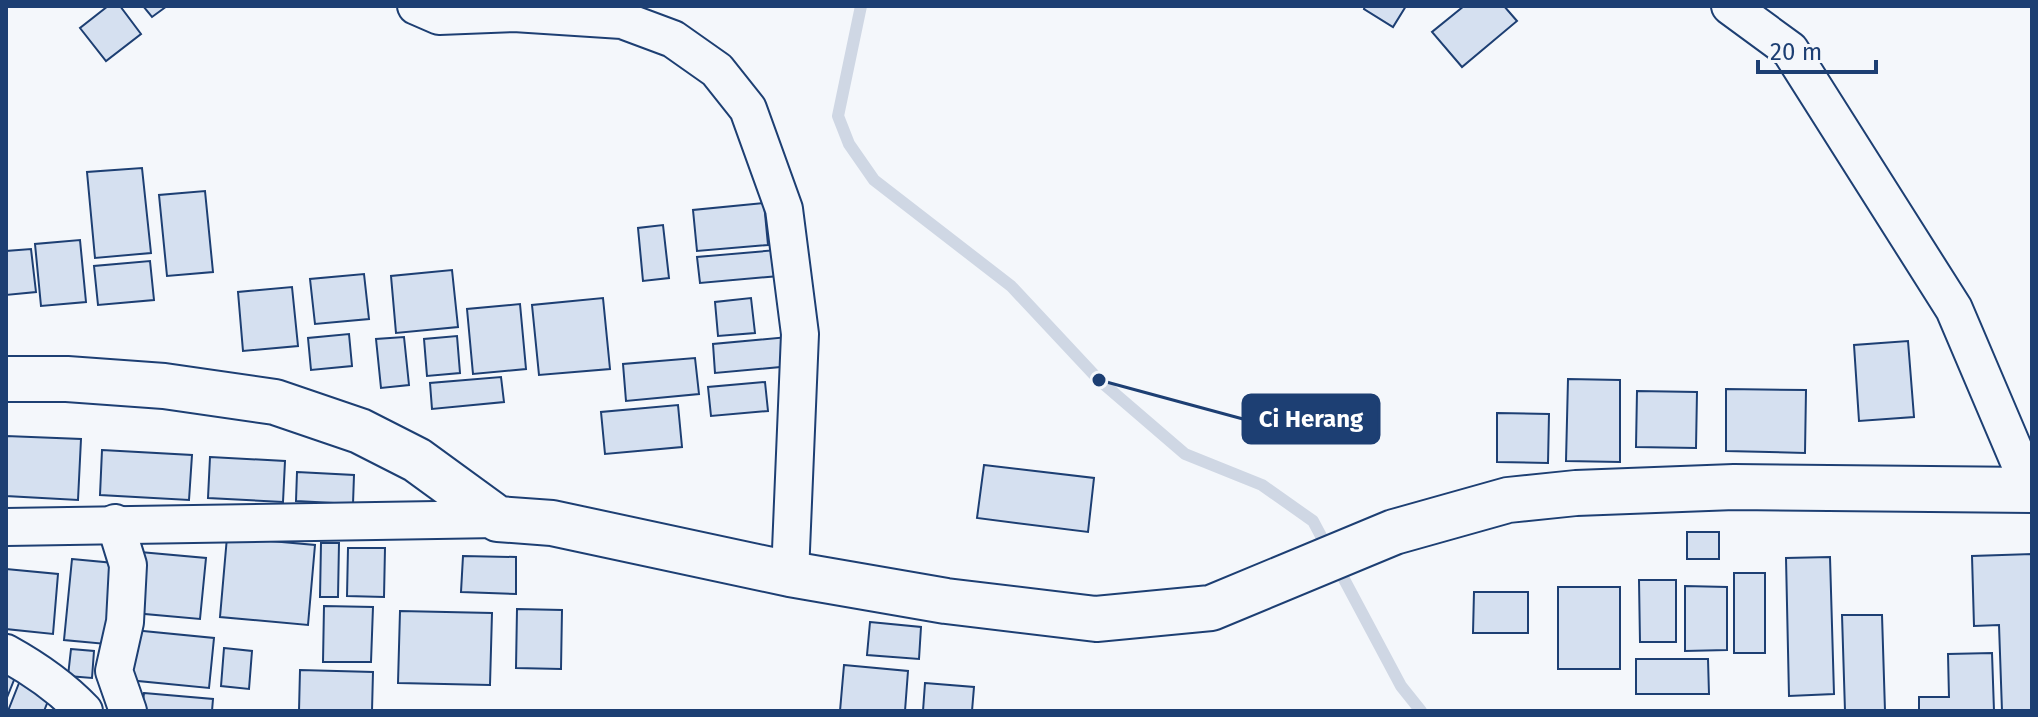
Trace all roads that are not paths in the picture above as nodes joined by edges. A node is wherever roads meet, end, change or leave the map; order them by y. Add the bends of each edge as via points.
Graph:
1 (416, 6) edge
2 (1730, 6) edge
3 (6, 379) edge
4 (2032, 490) edge
5 (498, 519) junction
6 (115, 523) junction
7 (6, 527) edge
8 (790, 574) junction
9 (6, 653) edge
10 (84, 711) edge
11 (128, 711) edge

1 - 8 street via 439,16 514,13 622,20 673,39 717,70 748,109 784,209 800,334
2 - 4 street via 1790,50 1946,296
3 - 5 highway via 164,386 275,402 360,431 417,460
4 - 8 highway via 1734,487 1508,500 1394,532 1211,608 1096,619 946,601
5 - 6 street
5 - 8 highway via 552,523
6 - 7 street
6 - 11 street via 128,565 125,622 114,671
9 - 10 street

